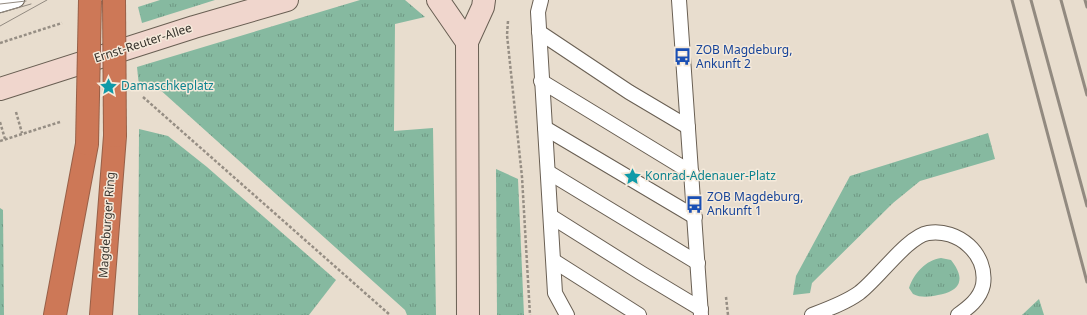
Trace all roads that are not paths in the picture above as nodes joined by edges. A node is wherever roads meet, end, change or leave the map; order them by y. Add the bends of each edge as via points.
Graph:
1 (17, 0) edge
2 (90, 0) edge
3 (114, 0) edge
4 (287, 0) edge
5 (438, 0) edge
6 (484, 0) edge
7 (541, 0) edge
8 (678, 0) edge
9 (0, 5) edge
10 (539, 32) junction
11 (467, 42) junction
12 (541, 81) junction
13 (0, 89) edge
14 (688, 127) junction
15 (545, 128) junction
16 (548, 172) junction
17 (692, 173) junction
18 (552, 217) junction
19 (695, 217) junction
20 (107, 221) junction
21 (554, 261) junction
22 (698, 263) junction
23 (701, 312) edge
24 (55, 315) edge
25 (101, 315) edge
26 (112, 315) edge
27 (468, 315) edge
28 (567, 315) edge
29 (639, 315) edge
30 (812, 315) edge
31 (958, 315) edge

1 - 9 lane
2 - 24 highway, bridge via 87,144
3 - 20 highway, Magdeburger Ring, bridge via 114,136
4 - 13 main road, Ernst-Reuter-Allee
5 - 11 main road
6 - 11 main road
7 - 10 lane via 538,12
8 - 14 lane
10 - 12 lane
10 - 14 lane via 629,92
11 - 27 main road
12 - 15 lane
12 - 17 lane
14 - 17 lane
15 - 16 lane
15 - 19 lane
16 - 18 lane
16 - 22 lane
17 - 19 lane
18 - 21 lane
18 - 23 lane
19 - 22 lane
20 - 25 highway, Magdeburger Ring
20 - 26 highway
21 - 28 lane via 555,293
21 - 29 lane
22 - 23 lane
30 - 31 lane via 842,303 860,292 912,242 925,233 938,232 952,235 970,246 976,255 982,275 982,286 978,295 967,309

